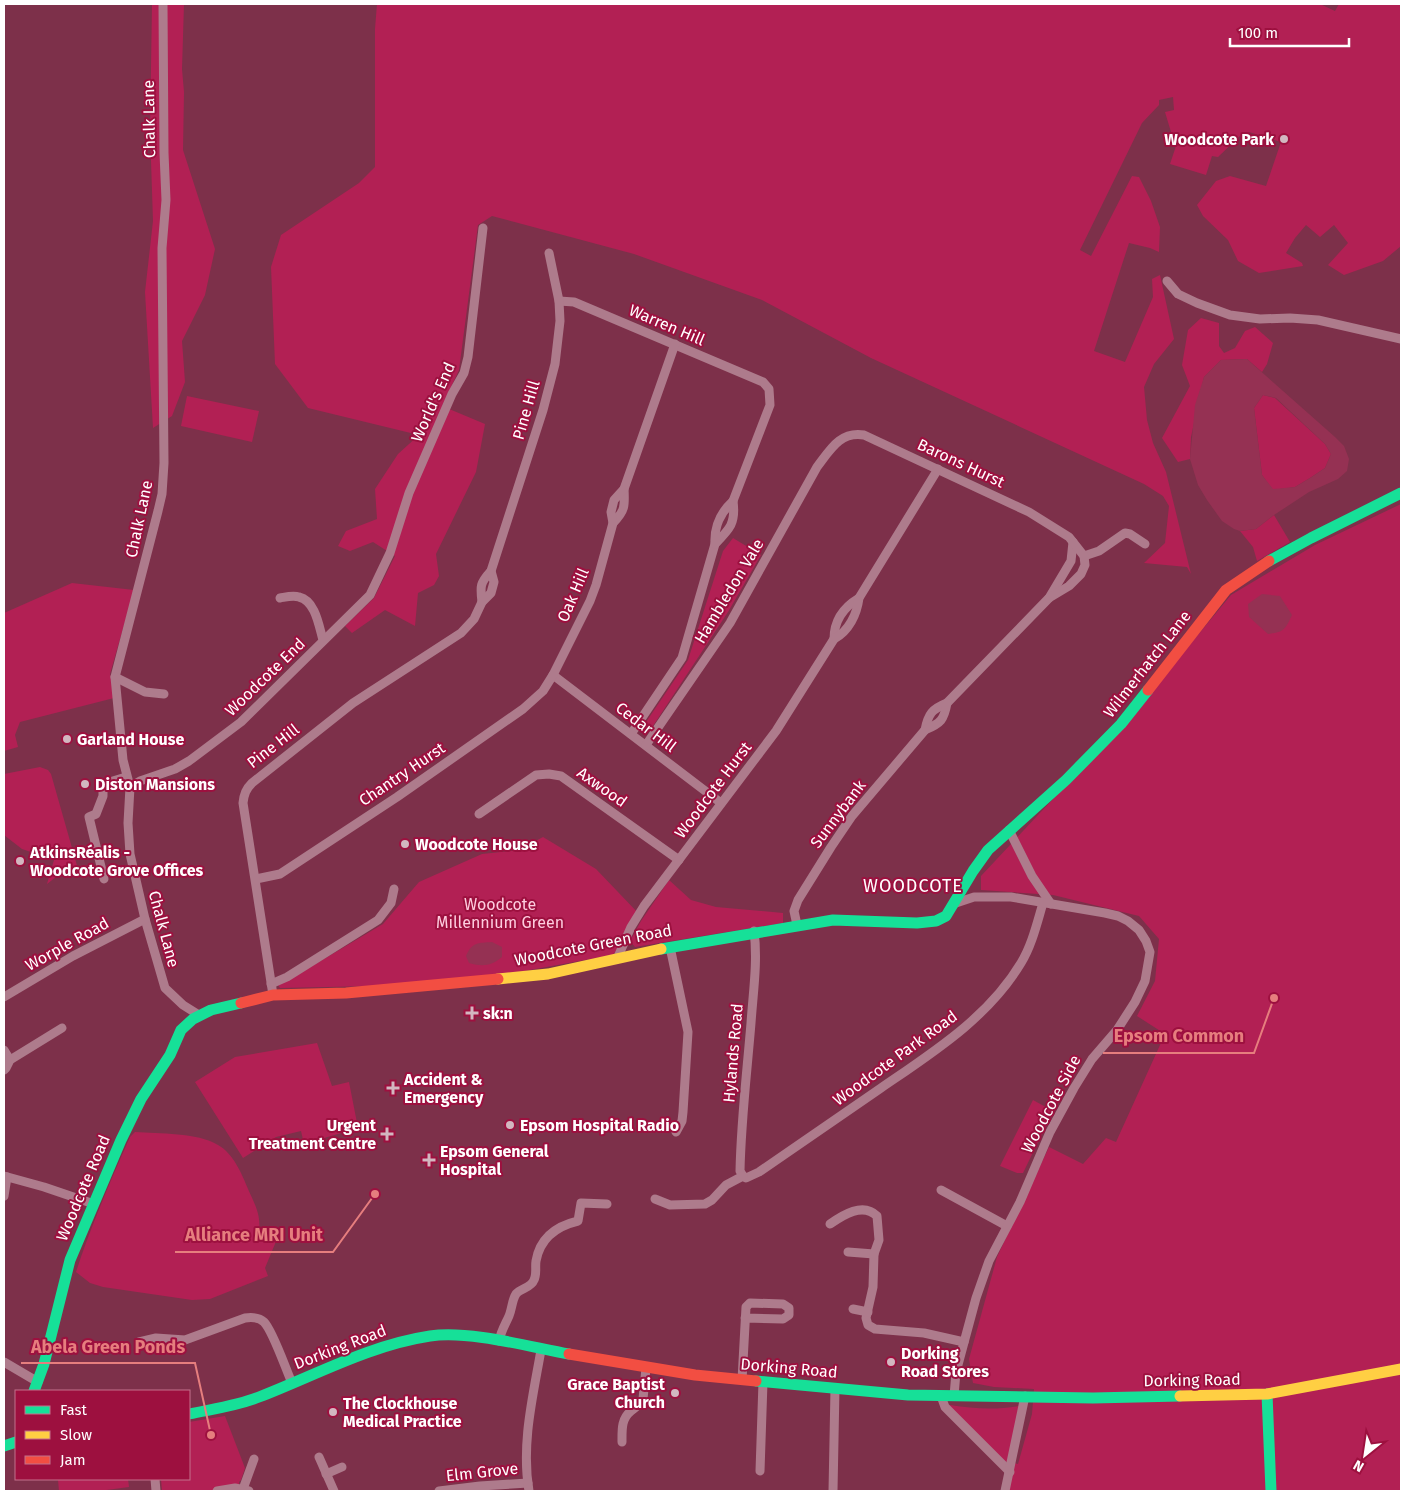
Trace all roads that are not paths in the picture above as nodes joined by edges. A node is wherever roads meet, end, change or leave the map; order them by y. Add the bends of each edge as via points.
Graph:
1 (163, 4) edge
2 (483, 228) dead end
3 (549, 253) dead end
4 (1167, 281) dead end
5 (559, 301) junction
6 (1401, 339) edge
7 (675, 344) junction
8 (831, 448) joint
9 (938, 469) junction
10 (1401, 493) edge
11 (733, 501) junction
12 (1073, 542) junction
13 (715, 544) junction
14 (1145, 544) dead end
15 (390, 554) joint
16 (1084, 556) junction
17 (280, 598) dead end
18 (1049, 598) junction
19 (323, 640) junction
20 (553, 675) junction
21 (115, 677) junction
22 (164, 694) dead end
23 (631, 734) junction
24 (646, 745) junction
25 (126, 777) junction
26 (130, 787) junction
27 (721, 803) junction
28 (479, 814) dead end
29 (1009, 830) junction
30 (679, 860) junction
31 (104, 879) dead end
32 (256, 879) junction
33 (394, 889) dead end
34 (956, 903) junction
35 (1047, 903) junction
36 (145, 919) junction
37 (797, 925) junction
38 (754, 931) junction
39 (670, 947) junction
40 (616, 959) junction
41 (272, 990) junction
42 (4, 997) edge
43 (199, 1016) junction
44 (62, 1028) dead end
45 (4, 1050) edge
46 (10, 1060) junction
47 (4, 1070) edge
48 (676, 1132) dead end
49 (6, 1176) edge
50 (743, 1176) junction
51 (941, 1190) dead end
52 (4, 1196) edge
53 (655, 1199) dead end
54 (94, 1204) junction
55 (607, 1204) dead end
56 (830, 1224) dead end
57 (1007, 1226) junction
58 (848, 1252) dead end
59 (874, 1254) junction
60 (853, 1308) dead end
61 (868, 1312) junction
62 (745, 1318) junction
63 (499, 1341) junction
64 (139, 1342) dead end
65 (964, 1342) junction
66 (541, 1350) junction
67 (4, 1362) edge
68 (646, 1368) junction
69 (1401, 1369) edge
70 (742, 1380) junction
71 (763, 1382) junction
72 (292, 1383) junction
73 (36, 1387) edge
74 (835, 1388) junction
75 (1267, 1394) junction
76 (941, 1396) junction
77 (954, 1396) junction
78 (1025, 1396) junction
79 (190, 1414) edge
80 (622, 1442) dead end
81 (319, 1457) dead end
82 (254, 1459) dead end
83 (342, 1467) dead end
84 (760, 1471) dead end
85 (1010, 1472) junction
86 (326, 1474) junction
87 (529, 1487) edge
88 (246, 1490) edge
89 (217, 1491) edge
90 (334, 1491) edge
91 (439, 1491) edge
92 (833, 1491) edge
93 (1006, 1491) edge
94 (1271, 1491) edge

1 - 21 street, Chalk Lane via 166,200 162,248 164,470 158,511
2 - 15 street, World's End via 464,373 409,493
3 - 5 street, Pine Hill
4 - 6 street via 1178,294 1230,314 1260,319 1318,320
5 - 7 street, Warren Hill via 574,302
5 - 32 street, Pine Hill via 555,364 543,410 491,571 480,588 482,602 474,619 461,633 353,704 247,788 243,803
7 - 11 street, Warren Hill via 763,382 769,389 770,405
7 - 20 street, Oak Hill via 624,489 614,500 613,523 596,585
8 - 9 street, Barons Hurst via 855,433
8 - 24 street, Hambledon Vale via 807,484 730,623
9 - 12 street, Barons Hurst via 1029,512
9 - 27 street, Woodcote Hurst via 859,598 847,605 835,624 834,639 776,730
10 - 29 main road, Wilmerhatch Lane via 1294,546 1226,590 1116,731
11 - 13 street via 722,511 714,530
11 - 13 street via 735,516 729,531
12 - 16 street
12 - 18 street, Sunnybank via 1071,561
13 - 23 street via 682,658
14 - 16 street via 1125,533 1099,551
15 - 19 street, Woodcote End via 370,595
16 - 18 street, Sunnybank via 1086,565 1081,574
17 - 19 street via 298,596 308,602
18 - 37 street, Sunnybank via 947,703 944,716 937,725 925,730 863,804 830,847 798,900 794,910
19 - 26 street, Woodcote End via 241,722 189,762
20 - 23 street, Cedar Hill
20 - 32 street, Chantry Hurst via 543,691 523,709 397,798 280,874
21 - 22 street via 145,692
21 - 25 street, Chalk Lane
23 - 24 street, Cedar Hill
24 - 27 street, Cedar Hill
25 - 26 street, Chalk Lane
25 - 31 street via 103,784 103,796 96,814 89,817
26 - 36 street, Chalk Lane via 130,854
27 - 30 street, Woodcote Hurst
28 - 30 street, Axwood via 536,775 561,776
29 - 34 main road, Wilmerhatch Lane via 988,850
29 - 35 street
30 - 40 street, Woodcote Hurst via 644,906
32 - 41 street, Pine Hill
33 - 41 street via 391,903 378,920 286,977
34 - 35 street, Woodcote Side via 990,896
34 - 37 main road, Woodcote Green Road via 946,916 924,923 833,920
35 - 50 street, Woodcote Park Road via 1021,963 995,997 963,1029 759,1172 746,1178
35 - 57 street, Woodcote Side via 1105,913 1128,921 1146,940 1150,952 1149,965 1135,1002 1117,1030 1088,1064 1060,1113
36 - 42 street, Worple Road
36 - 43 street, Chalk Lane via 166,988
37 - 38 main road, Woodcote Green Road
38 - 39 main road, Woodcote Green Road
38 - 50 street, Hylands Road via 753,999 740,1171
39 - 40 main road, Woodcote Green Road
39 - 48 street via 688,1032 683,1112
40 - 41 main road, Woodcote Green Road via 525,977 346,993
41 - 43 main road, Woodcote Green Road
43 - 54 main road, Woodcote Road via 181,1030 165,1064 142,1099 120,1140
44 - 46 street
45 - 46 street
46 - 47 street
49 - 52 street
49 - 54 street
50 - 53 street, Woodcote Park Road via 726,1185 705,1204 670,1205
51 - 57 street
54 - 73 main road, Woodcote Road via 70,1260
55 - 63 street via 581,1204 578,1221 562,1226 546,1238 537,1258 534,1280 516,1294
56 - 59 street via 854,1211 874,1212 879,1220 878,1246
57 - 65 street, Woodcote Side via 989,1262
58 - 59 street
59 - 61 street
60 - 61 street
61 - 65 street via 866,1321 875,1330 931,1334
62 - 62 street via 746,1307 750,1303 783,1304 789,1308 789,1315 783,1319
62 - 70 street
63 - 66 main road, Dorking Road
63 - 72 main road, Dorking Road via 449,1336 414,1339 374,1349
64 - 72 street via 156,1338 184,1340 255,1317 267,1326
65 - 77 street, Woodcote Side
66 - 68 main road, Dorking Road
66 - 87 street via 529,1418
67 - 73 street
68 - 70 main road, Dorking Road
68 - 80 street via 643,1399 626,1416
69 - 75 main road, Dorking Road
70 - 71 main road, Dorking Road
71 - 74 main road, Dorking Road
71 - 84 street
72 - 79 main road, Dorking Road via 257,1398
74 - 76 main road, Dorking Road
74 - 92 street
75 - 78 main road, Dorking Road via 1094,1398
75 - 94 main road
76 - 77 main road, Dorking Road
76 - 85 street via 945,1407
77 - 78 main road, Dorking Road
78 - 85 street
81 - 86 street
82 - 88 street
83 - 86 street
85 - 93 street
86 - 90 street
87 - 91 street, Elm Grove via 480,1486
88 - 89 street via 225,1488

